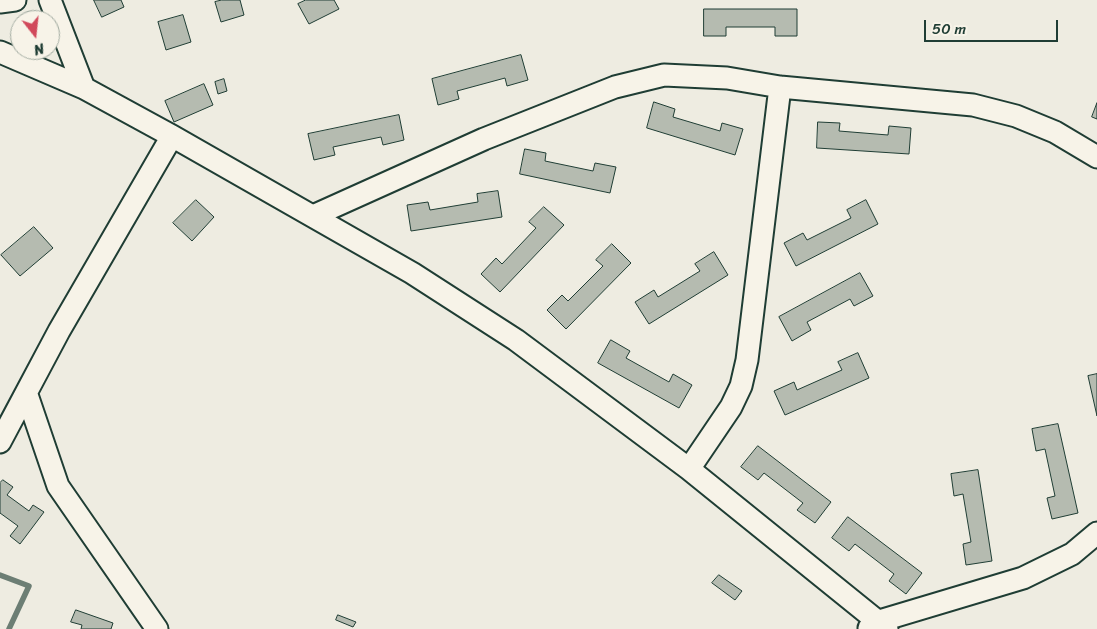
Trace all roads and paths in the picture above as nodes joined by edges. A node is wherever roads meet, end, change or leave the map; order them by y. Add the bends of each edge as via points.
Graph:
1 (15, 0) edge
2 (50, 0) edge
3 (0, 2) edge
4 (0, 52) edge
5 (780, 87) junction
6 (84, 88) junction
7 (172, 136) junction
8 (1097, 157) edge
9 (313, 216) junction
10 (27, 395) junction
11 (0, 442) edge
12 (689, 469) junction
13 (1097, 533) edge
14 (877, 627) edge
15 (156, 629) edge

1 - 3 street
2 - 6 street
4 - 6 street
5 - 8 street via 973,105 1016,116 1055,132
5 - 9 street via 727,78 664,76 615,87 484,139
5 - 12 street via 741,386 731,408
6 - 7 street
7 - 9 street
7 - 10 street via 59,331
9 - 12 street via 412,273 516,340
10 - 11 street
10 - 15 street via 58,486
12 - 14 street
13 - 14 street via 1072,554 1023,578

